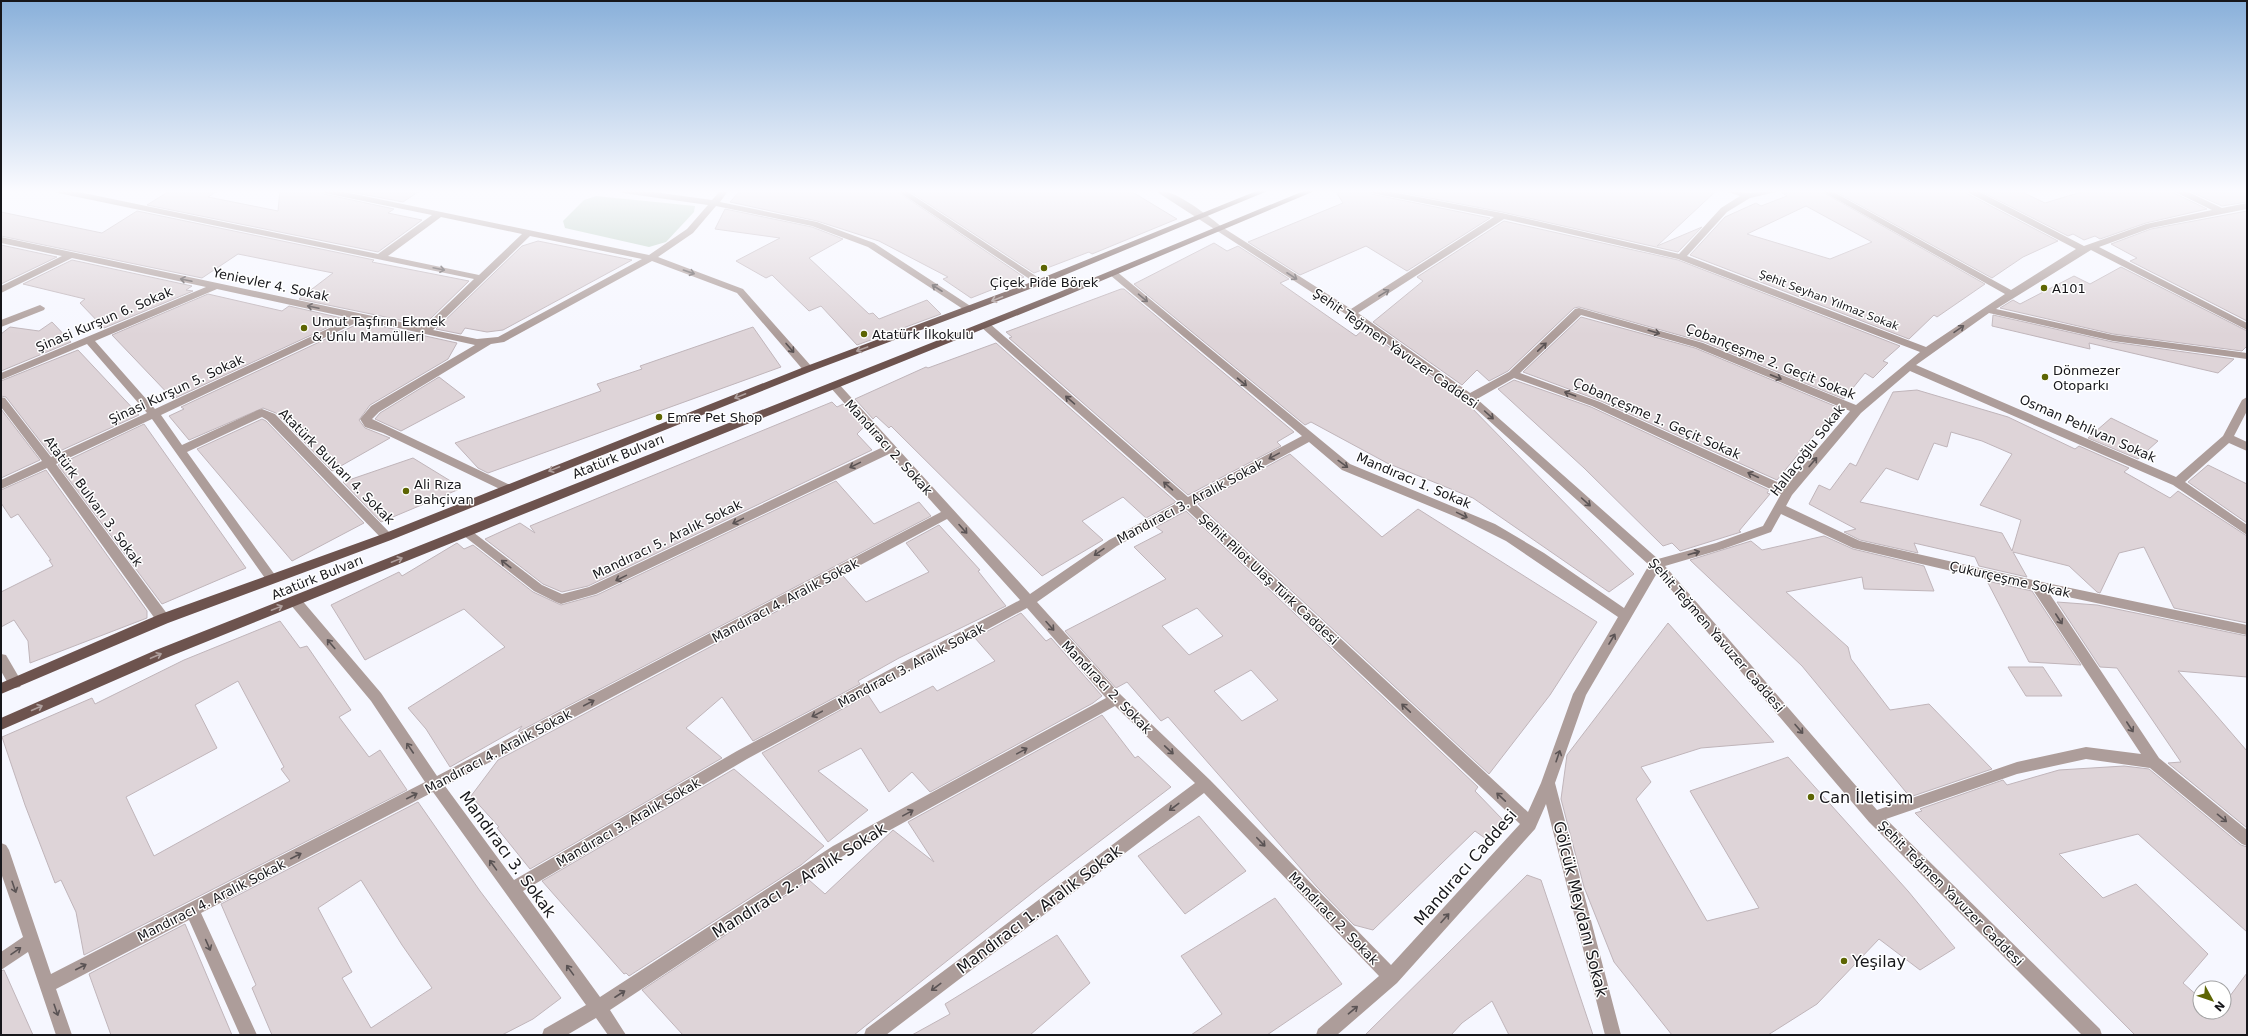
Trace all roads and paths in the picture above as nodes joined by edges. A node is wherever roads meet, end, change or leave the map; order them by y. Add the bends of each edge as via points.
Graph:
1 (290, 238) edge
2 (406, 238) edge
3 (523, 238) edge
4 (554, 238) edge
5 (679, 238) edge
6 (853, 238) edge
7 (974, 238) edge
8 (1145, 238) edge
9 (1196, 238) edge
10 (1234, 238) edge
11 (1468, 238) edge
12 (1600, 238) edge
13 (1699, 238) edge
14 (1911, 238) edge
15 (2069, 238) edge
16 (2113, 238) edge
17 (1, 240) edge
18 (2087, 247) junction
19 (71, 255) junction
20 (380, 257) junction
21 (1682, 257) junction
22 (651, 258) junction
23 (1113, 273) junction
24 (482, 278) junction
25 (1040, 282) junction
26 (217, 286) junction
27 (1, 290) edge
28 (2011, 294) junction
29 (40, 308) dead end
30 (970, 309) junction
31 (1987, 310) junction
32 (1351, 313) junction
33 (361, 317) junction
34 (1, 324) edge
35 (985, 325) junction
36 (2247, 327) edge
37 (426, 331) junction
38 (89, 340) junction
39 (488, 341) junction
40 (1927, 351) junction
41 (2247, 356) edge
42 (1910, 366) junction
43 (808, 369) junction
44 (1513, 374) junction
45 (1, 377) edge
46 (834, 385) junction
47 (1470, 398) junction
48 (1, 400) edge
49 (2247, 400) edge
50 (1857, 410) junction
51 (155, 415) junction
52 (1309, 437) junction
53 (2228, 438) junction
54 (2247, 447) edge
55 (891, 448) junction
56 (180, 451) junction
57 (50, 463) junction
58 (2177, 482) junction
59 (1, 485) edge
60 (506, 488) junction
61 (1788, 492) junction
62 (1188, 504) junction
63 (1779, 508) junction
64 (949, 514) junction
65 (2247, 531) edge
66 (465, 532) junction
67 (387, 537) junction
68 (1656, 564) junction
69 (271, 578) junction
70 (2037, 586) junction
71 (295, 601) junction
72 (1028, 602) junction
73 (1626, 616) junction
74 (163, 619) junction
75 (2247, 630) edge
76 (1, 659) edge
77 (15, 683) junction
78 (1, 689) edge
79 (1116, 699) junction
80 (1, 724) edge
81 (2154, 762) junction
82 (1548, 783) junction
83 (434, 784) junction
84 (1205, 784) junction
85 (1874, 817) junction
86 (1530, 824) junction
87 (2247, 839) edge
88 (1, 850) edge
89 (511, 890) junction
90 (192, 910) junction
91 (32, 940) junction
92 (1, 962) edge
93 (1391, 977) junction
94 (47, 985) junction
95 (598, 1008) junction
96 (64, 1035) edge
97 (249, 1035) edge
98 (550, 1035) edge
99 (618, 1035) edge
100 (872, 1035) edge
101 (1324, 1035) edge
102 (1613, 1035) edge
103 (2094, 1035) edge

1 - 20 street
2 - 20 street
3 - 24 street
4 - 22 street
5 - 22 street
30 -> 6 street via 871,245
7 - 25 street
8 - 25 main road, Atatürk Bulvarı
9 - 23 main road, Atatürk Bulvarı
10 -> 32 street, Şehit Teğmen Yavuzer Caddesi
32 -> 11 street
12 - 21 street, Şehit Seyhan Yılmaz Sokak
13 - 21 street
14 - 28 street
15 - 18 street
16 - 18 street, Hallaçoğlu Sokak
17 - 19 street, Yenievler 4. Sokak
18 - 28 street, Hallaçoğlu Sokak
18 - 36 street
26 -> 19 street, Yenievler 4. Sokak
19 - 27 street
20 -> 24 street
21 - 40 street, Şehit Seyhan Yılmaz Sokak
22 - 39 street via 500,340
22 -> 43 street via 740,291
23 - 35 main road, Atatürk Bulvarı
23 -> 52 street, Mandıracı 1. Sokak
24 - 37 street
25 -> 30 main road, Atatürk Bulvarı
33 -> 26 street, Yenievler 4. Sokak
26 - 38 street, Şinasi Kurşun 6. Sokak
28 - 31 street, Hallaçoğlu Sokak
29 - 34 street
30 -> 43 main road, Atatürk Bulvarı
40 -> 31 street, Hallaçoğlu Sokak
31 - 41 street via 2113,338
32 - 47 street, Şehit Teğmen Yavuzer Caddesi
33 - 37 street, Yenievler 4. Sokak
33 - 51 street, Şinasi Kurşun 5. Sokak
35 - 46 main road, Atatürk Bulvarı
62 -> 35 street, Şehit Pilot Ulaş Türk Caddesi
37 - 39 street, Yenievler 4. Sokak via 477,342
38 - 45 street, Şinasi Kurşun 6. Sokak
38 - 51 street
39 - 60 street via 375,409 366,418 369,424
40 - 42 street, Hallaçoğlu Sokak
42 - 50 street, Hallaçoğlu Sokak
42 - 58 street, Osman Pehlivan Sokak
43 -> 60 main road, Atatürk Bulvarı
44 - 47 street, Çobançeşme 2. Geçit Sokak
44 -> 50 street, Çobançeşme 2. Geçit Sokak via 1579,311 1699,345
61 -> 44 street, Çobançeşme 1. Geçit Sokak via 1596,404
46 - 55 street, Mandıracı 2. Sokak
46 - 66 main road, Atatürk Bulvarı
47 -> 68 street, Şehit Teğmen Yavuzer Caddesi
48 - 57 street, Atatürk Bulvarı 3. Sokak
49 - 53 street
61 -> 50 street, Hallaçoğlu Sokak
51 - 56 street
51 - 57 street, Şinasi Kurşun 5. Sokak
52 -> 62 street, Mandıracı 3. Aralık Sokak
52 -> 73 street, Mandıracı 1. Sokak via 1346,467 1387,486 1444,506 1510,538
53 - 54 street
53 - 58 street
55 - 64 street, Mandıracı 2. Sokak
55 -> 66 street, Mandıracı 5. Aralık Sokak via 592,591 561,599 538,588
56 - 67 street, Atatürk Bulvarı 4. Sokak via 262,413 271,417
56 - 69 street
57 - 59 street, Şinasi Kurşun 5. Sokak
57 - 74 street, Atatürk Bulvarı 3. Sokak
58 - 65 street, Osman Pehlivan Sokak
60 - 67 main road, Atatürk Bulvarı
61 - 63 street, Hallaçoğlu Sokak
62 -> 72 street, Mandıracı 3. Aralık Sokak via 1113,543
86 -> 62 street, Şehit Pilot Ulaş Türk Caddesi
68 -> 63 street, Hallaçoğlu Sokak via 1767,529
63 - 70 street, Çukurçeşme Sokak via 1858,545
64 -> 72 street, Mandıracı 2. Sokak
83 -> 64 street, Mandıracı 4. Aralık Sokak
71 -> 66 main road, Atatürk Bulvarı
67 - 69 main road, Atatürk Bulvarı
68 - 73 street, Mandıracı Caddesi
68 -> 85 street, Şehit Teğmen Yavuzer Caddesi
69 - 74 main road, Atatürk Bulvarı
70 - 75 street, Çukurçeşme Sokak
70 -> 81 street
80 -> 71 main road, Atatürk Bulvarı via 161,654
83 -> 71 street, Mandıracı 3. Sokak via 376,697
72 -> 79 street, Mandıracı 2. Sokak
72 -> 89 street, Mandıracı 3. Aralık Sokak via 742,754
82 -> 73 street, Mandıracı Caddesi via 1580,694
74 - 77 main road, Atatürk Bulvarı
76 - 77 street
77 - 78 main road, Atatürk Bulvarı
79 -> 84 street, Mandıracı 2. Sokak
95 -> 79 street, Mandıracı 2. Aralık Sokak via 838,851
81 - 85 street via 2086,753 2017,768
81 -> 87 street
82 - 86 street, Mandıracı Caddesi
82 - 102 street, Gölcük Meydanı Sokak
89 -> 83 street, Mandıracı 3. Sokak
90 -> 83 street, Mandıracı 4. Aralık Sokak
84 -> 93 street, Mandıracı 2. Sokak
84 -> 100 street, Mandıracı 1. Aralık Sokak
85 - 103 street, Şehit Teğmen Yavuzer Caddesi
93 -> 86 street, Mandıracı Caddesi
88 -> 91 street
95 -> 89 street, Mandıracı 3. Sokak
94 -> 90 street, Mandıracı 4. Aralık Sokak
90 -> 97 street
92 -> 91 street
91 - 94 street
101 -> 93 street, Mandıracı Caddesi
94 -> 96 street
95 - 98 street, Mandıracı 2. Aralık Sokak
95 - 99 street, Mandıracı 3. Sokak

